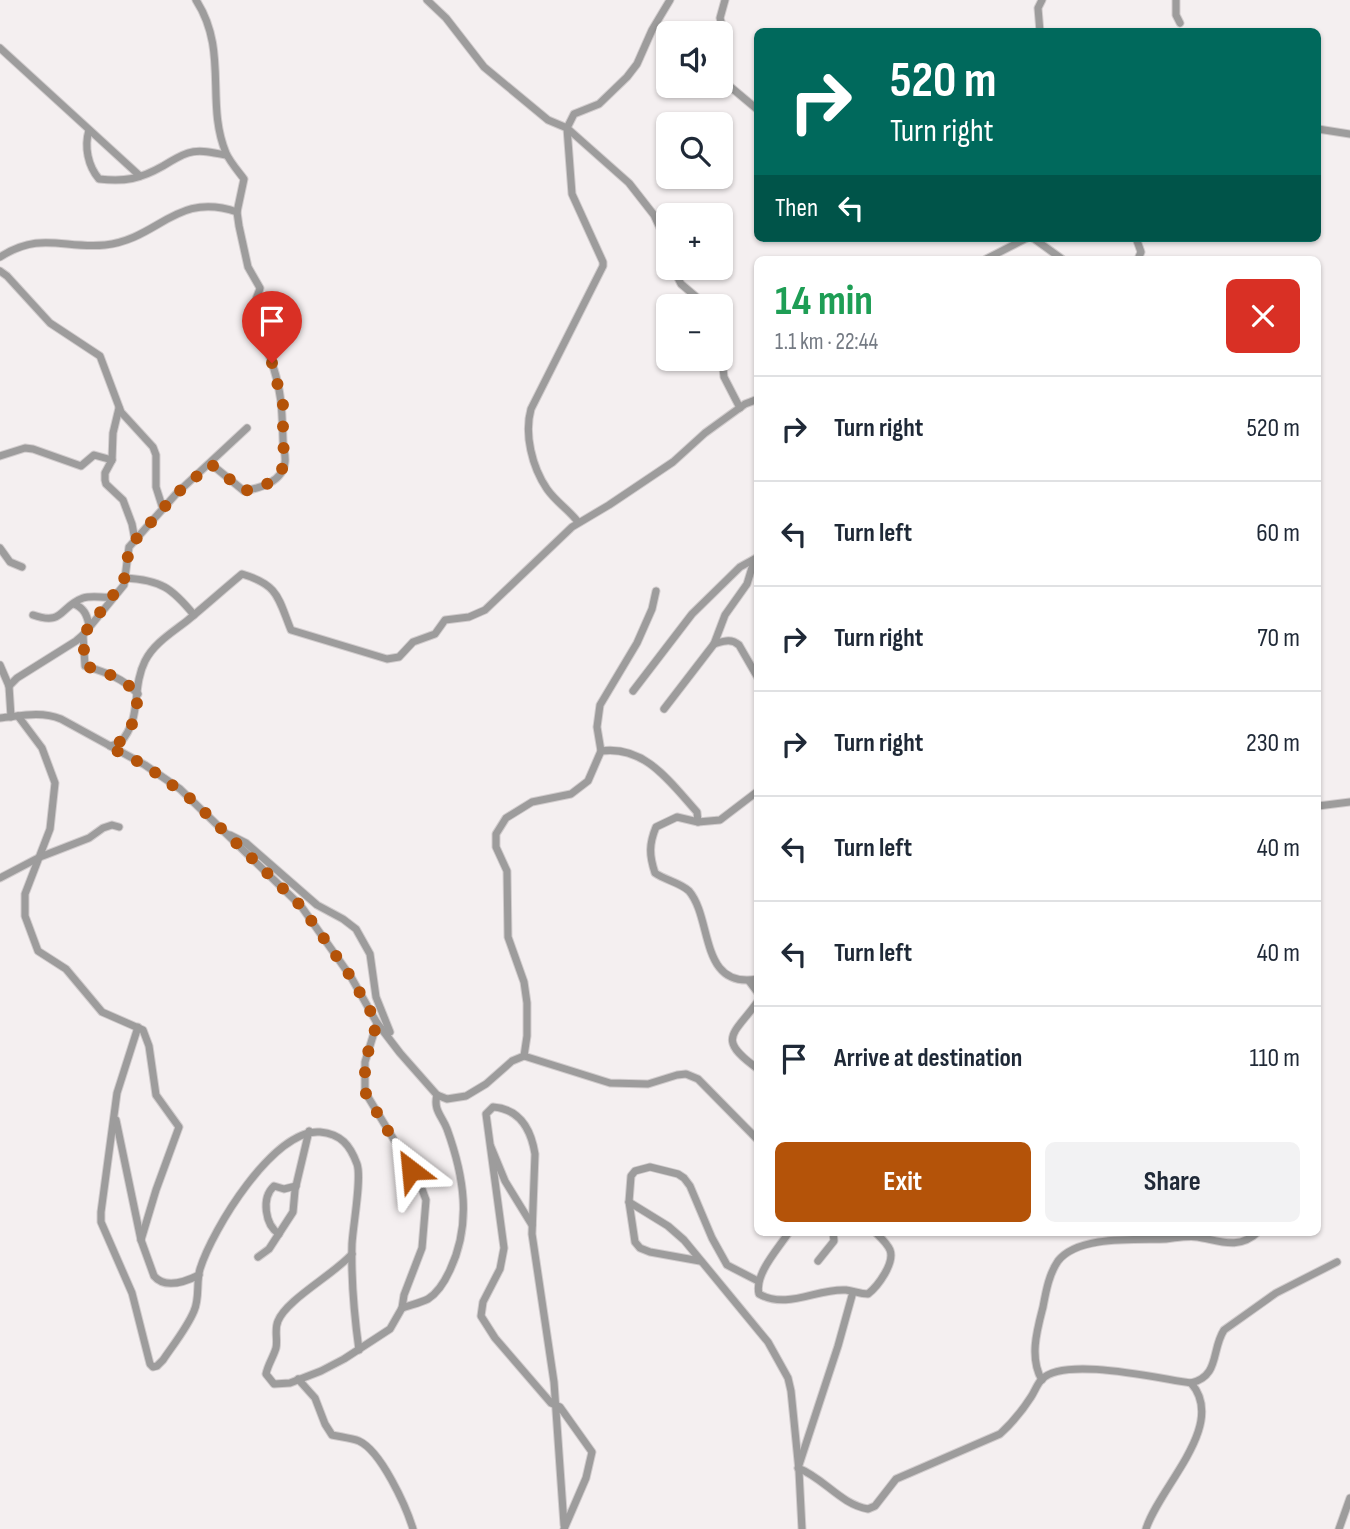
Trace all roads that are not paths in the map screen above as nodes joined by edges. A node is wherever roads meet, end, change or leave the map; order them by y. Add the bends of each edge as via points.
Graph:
1 (196, 0) edge
2 (426, 0) edge
3 (670, 0) edge
4 (725, 0) edge
5 (1042, 0) edge
6 (1176, 0) edge
7 (1180, 23) dead end
8 (1040, 28) edge
9 (0, 48) edge
10 (754, 107) edge
11 (567, 128) junction
12 (1321, 129) edge
13 (89, 130) junction
14 (1350, 134) edge
15 (226, 155) junction
16 (141, 176) junction
17 (237, 212) junction
18 (656, 220) edge
19 (1019, 242) edge
20 (1039, 242) edge
21 (992, 256) edge
22 (1058, 256) edge
23 (0, 257) edge
24 (0, 271) edge
25 (679, 280) edge
26 (692, 294) edge
27 (723, 371) edge
28 (754, 401) edge
29 (119, 408) junction
30 (740, 408) junction
31 (247, 428) dead end
32 (0, 456) edge
33 (112, 460) junction
34 (211, 464) junction
35 (163, 509) junction
36 (578, 522) junction
37 (135, 540) junction
38 (0, 548) edge
39 (754, 560) edge
40 (754, 565) edge
41 (22, 566) dead end
42 (125, 578) junction
43 (656, 591) dead end
44 (112, 597) junction
45 (74, 604) junction
46 (33, 615) dead end
47 (194, 615) junction
48 (89, 625) junction
49 (83, 635) junction
50 (714, 644) junction
51 (0, 666) edge
52 (754, 671) edge
53 (9, 687) junction
54 (633, 691) dead end
55 (138, 694) junction
56 (664, 709) dead end
57 (14, 716) junction
58 (0, 718) edge
59 (109, 747) junction
60 (601, 751) junction
61 (754, 795) edge
62 (1350, 802) edge
63 (1321, 806) edge
64 (698, 822) junction
65 (119, 827) dead end
66 (224, 832) junction
67 (40, 857) junction
68 (0, 878) edge
69 (754, 980) edge
70 (749, 981) junction
71 (754, 988) edge
72 (754, 1006) edge
73 (377, 1023) junction
74 (138, 1027) junction
75 (394, 1042) junction
76 (524, 1056) junction
77 (754, 1066) edge
78 (437, 1095) junction
79 (114, 1112) junction
80 (309, 1131) junction
81 (487, 1136) junction
82 (754, 1136) edge
83 (296, 1186) junction
84 (629, 1202) junction
85 (532, 1225) junction
86 (279, 1234) junction
87 (786, 1236) edge
88 (833, 1236) edge
89 (878, 1236) edge
90 (1110, 1236) edge
91 (1152, 1236) edge
92 (1184, 1236) edge
93 (1253, 1236) edge
94 (141, 1240) junction
95 (352, 1254) junction
96 (258, 1257) dead end
97 (818, 1261) dead end
98 (701, 1262) junction
99 (1337, 1262) dead end
100 (199, 1275) junction
101 (758, 1281) junction
102 (853, 1292) junction
103 (402, 1308) junction
104 (359, 1350) junction
105 (299, 1379) junction
106 (1042, 1380) junction
107 (1191, 1383) junction
108 (556, 1405) junction
109 (798, 1468) junction
110 (1350, 1498) edge
111 (564, 1527) edge
112 (413, 1529) edge
113 (802, 1529) edge
114 (1146, 1529) edge
115 (1339, 1529) edge

1 - 15 street via 211,29 219,132
2 - 11 street via 484,67 548,120
3 - 11 street via 627,77 599,104 574,114
4 - 10 street via 720,18 726,39 726,84
5 - 8 street
6 - 7 street
9 - 13 street
11 - 18 street via 628,183
11 - 36 street via 572,194 603,266 531,408 526,434 548,489
12 - 14 street
13 - 16 street
13 - 16 street via 90,169 99,179 121,182
15 - 16 street via 189,152
15 - 17 street via 244,179
17 - 23 street via 201,206 168,217 134,239 103,245 43,241 19,246
17 - 34 street via 248,267 260,288 255,303 257,321 283,405 285,463 279,475 263,487 244,491
19 - 21 street
20 - 22 street
24 - 29 street via 50,323 100,356
25 - 26 street
27 - 30 street
28 - 30 street
29 - 33 street
29 - 35 street via 153,447
30 - 36 street via 673,462
31 - 34 street
32 - 33 street via 25,448 81,466 94,455
33 - 37 street via 105,473 106,484 123,500
34 - 35 street
35 - 37 street
36 - 47 street via 485,610 445,621 435,634 413,642 399,657 387,659 291,630 276,593 243,574
37 - 42 street via 129,547
38 - 41 street via 10,562
39 - 54 street via 740,567 692,614
40 - 50 street
42 - 44 street
42 - 47 street via 173,591
43 - 60 street via 637,643 600,705
44 - 45 street via 85,597
44 - 48 street
45 - 46 street via 48,620
45 - 48 street via 86,613
47 - 55 street via 146,658
48 - 49 street
49 - 53 street
49 - 55 street via 85,666 129,684
50 - 52 street via 735,641
50 - 56 street
51 - 53 street
53 - 57 street
55 - 59 street via 127,735
57 - 58 street
57 - 59 street via 51,715
57 - 67 street via 42,748 55,783 50,829
59 - 66 street via 180,789
60 - 64 street via 642,757 697,812
60 - 76 street via 582,786 571,794 532,802 506,818 496,834 506,871 508,937 527,1003
61 - 64 street via 720,820
62 - 63 street
64 - 70 street via 677,817 656,827 649,847 655,873 689,891 716,963 724,973
65 - 67 street via 103,828
66 - 73 street via 301,906
66 - 75 street via 246,843 317,905 356,929 370,954 376,997
67 - 68 street
67 - 74 street via 24,904 38,951 66,969 103,1012
69 - 70 street
70 - 71 street
72 - 77 street via 733,1031 732,1042 738,1054
73 - 75 street
73 - 103 street via 365,1062 365,1092 426,1200 422,1248
74 - 79 street
74 - 94 street via 146,1035 156,1096 179,1127
75 - 78 street
76 - 78 street via 466,1096
76 - 82 street via 610,1083 648,1084 691,1075
78 - 103 street via 436,1108 464,1190 463,1230 444,1283 428,1299
79 - 94 street
79 - 100 street via 101,1222 132,1293 153,1367 163,1360 195,1310
80 - 83 street
80 - 95 street via 345,1140 358,1167
80 - 100 street via 288,1141 238,1196 206,1251
81 - 85 street via 505,1181
81 - 85 street via 486,1114 493,1107 515,1114 531,1133 535,1154
81 - 108 street via 504,1248 481,1316
83 - 86 street via 293,1212
83 - 86 street via 274,1186 267,1197 268,1220
84 - 98 street via 668,1226
84 - 98 street via 640,1248
84 - 101 street via 635,1171 650,1167 678,1174 690,1186 727,1265
85 - 108 street
86 - 96 street
87 - 101 street
88 - 97 street via 829,1251
89 - 102 street via 891,1258 882,1278 868,1294
90 - 91 street
90 - 106 street via 1060,1258 1052,1272 1036,1348 1035,1366
92 - 93 street via 1230,1244
94 - 100 street via 157,1280 175,1284
95 - 104 street
95 - 105 street via 290,1304 278,1320 277,1346 267,1366 269,1380 278,1385
98 - 109 street via 768,1342 786,1374
99 - 107 street via 1276,1293 1233,1323 1219,1338 1209,1371
101 - 102 street via 759,1294 786,1301
102 - 109 street
103 - 104 street via 390,1329
104 - 105 street
105 - 112 street via 316,1398 332,1435 357,1440 374,1453
106 - 107 street via 1073,1369
106 - 109 street via 1000,1434 896,1479 868,1509 845,1501
107 - 114 street via 1203,1407 1200,1426 1191,1451
108 - 111 street
108 - 111 street via 592,1452
109 - 113 street
110 - 115 street

